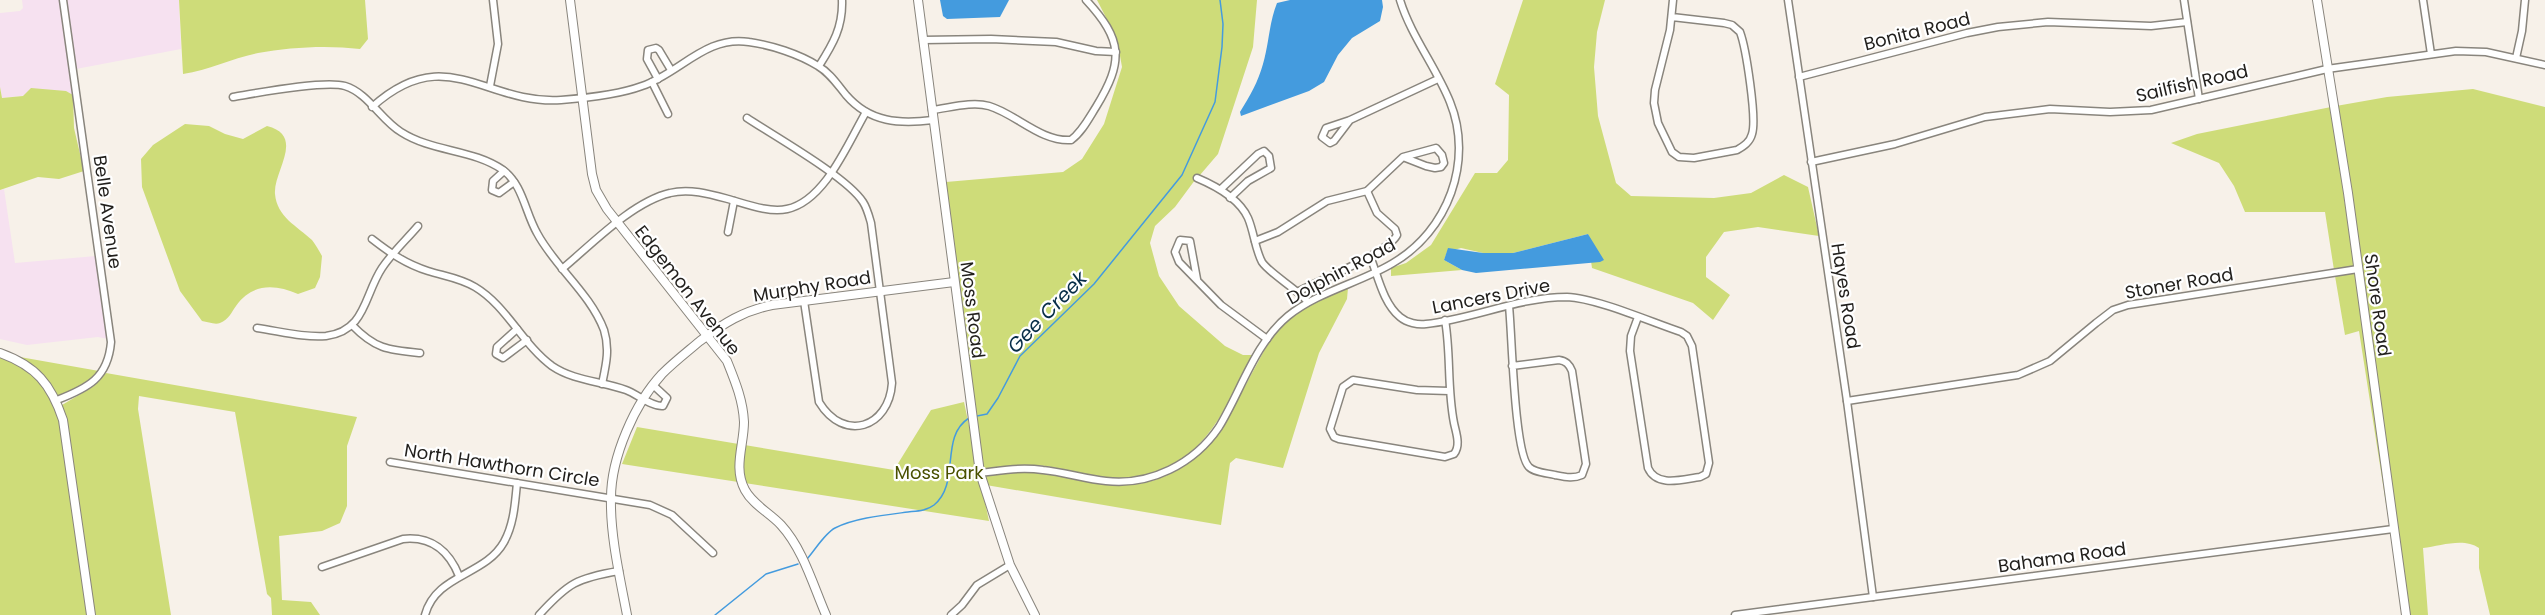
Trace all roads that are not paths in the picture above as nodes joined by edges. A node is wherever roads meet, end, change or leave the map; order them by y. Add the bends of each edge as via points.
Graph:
1 (63, 0) edge
2 (493, 0) edge
3 (570, 0) edge
4 (842, 0) edge
5 (918, 0) edge
6 (1086, 0) edge
7 (1400, 0) edge
8 (1673, 0) edge
9 (1788, 0) edge
10 (2184, 0) edge
11 (2317, 0) edge
12 (2423, 0) edge
13 (2525, 0) edge
14 (1672, 16) junction
15 (2187, 22) junction
16 (923, 40) junction
17 (1116, 52) junction
18 (2431, 54) junction
19 (2516, 58) junction
20 (2545, 65) edge
21 (819, 66) junction
22 (2327, 69) junction
23 (671, 70) junction
24 (1799, 76) junction
25 (1438, 79) junction
26 (655, 80) junction
27 (490, 86) junction
28 (582, 96) junction
29 (232, 97) dead end
30 (2199, 99) junction
31 (372, 107) junction
32 (932, 110) junction
33 (866, 112) junction
34 (668, 114) dead end
35 (747, 118) dead end
36 (933, 120) junction
37 (1350, 120) junction
38 (1403, 157) junction
39 (1811, 162) junction
40 (504, 171) junction
41 (830, 173) junction
42 (1197, 178) dead end
43 (514, 182) junction
44 (1221, 189) junction
45 (1367, 190) junction
46 (1230, 198) junction
47 (734, 201) junction
48 (617, 224) junction
49 (418, 226) dead end
50 (728, 232) dead end
51 (372, 239) dead end
52 (1255, 241) junction
53 (392, 255) junction
54 (1370, 256) junction
55 (562, 269) junction
56 (2358, 269) junction
57 (1376, 272) junction
58 (1197, 279) junction
59 (954, 282) junction
60 (880, 291) junction
61 (1299, 291) junction
62 (804, 302) junction
63 (1308, 302) junction
64 (1509, 306) junction
65 (1638, 317) junction
66 (1445, 320) junction
67 (352, 325) junction
68 (257, 328) dead end
69 (517, 329) junction
70 (708, 336) junction
71 (1267, 339) junction
72 (526, 340) junction
73 (420, 353) dead end
74 (0, 354) edge
75 (1512, 366) junction
76 (602, 384) junction
77 (653, 385) junction
78 (1449, 391) junction
79 (644, 398) junction
80 (57, 400) junction
81 (1847, 401) junction
82 (390, 462) dead end
83 (980, 473) junction
84 (517, 483) junction
85 (610, 498) junction
86 (2393, 529) junction
87 (713, 553) dead end
88 (1010, 565) junction
89 (322, 567) dead end
90 (619, 571) junction
91 (459, 576) junction
92 (1873, 597) junction
93 (1744, 614) edge
94 (91, 615) edge
95 (425, 615) edge
96 (539, 615) edge
97 (627, 615) edge
98 (826, 615) edge
99 (951, 615) edge
100 (1035, 615) edge
101 (1735, 615) edge
102 (2406, 615) edge

1 - 80 street, Belle Avenue via 111,342 110,356 93,384
2 - 27 street via 498,44
3 - 28 street, Edgemon Avenue
4 - 21 street via 837,38
5 - 16 street, Moss Road
6 - 17 street via 1105,24
7 - 25 street, Dolphin Road
8 - 14 street
9 - 24 street, Hayes Road
10 - 15 street
11 - 22 street, Shore Road
12 - 18 street
13 - 19 street
14 - 14 street via 1654,103 1668,146 1679,157 1688,159 1737,150 1752,136 1754,118 1740,32 1724,23
15 - 24 street, Bonita Road via 2129,26 2048,22 1998,27
15 - 30 street
16 - 17 street via 1056,42
16 - 32 street, Moss Road
17 - 32 street via 1112,79 1071,140 1040,132 984,105
18 - 19 street, Sailfish Road via 2472,50
18 - 22 street, Sailfish Road
19 - 20 street, Sailfish Road
21 - 23 street via 759,44 734,41 708,47
21 - 33 street
22 - 30 street, Sailfish Road
22 - 56 street, Shore Road
23 - 26 street
23 - 26 street via 659,50 648,50 647,59
24 - 39 street, Hayes Road
25 - 37 street
25 - 57 street, Dolphin Road via 1451,105 1458,134 1459,159 1453,190 1441,217 1424,239 1402,258
26 - 28 street via 629,90
26 - 34 street
27 - 28 street via 547,100
27 - 31 street via 447,76 422,78 398,87
28 - 48 street, Edgemon Avenue via 596,190
29 - 31 street via 337,84 352,88
30 - 39 street, Sailfish Road via 2131,112 2050,109 2006,113 1895,144
31 - 40 street via 410,138 480,159
32 - 36 street, Moss Road
33 - 36 street via 898,123
33 - 41 street
35 - 41 street
36 - 59 street, Moss Road
37 - 37 street via 1326,128 1322,137 1334,141
38 - 38 street via 1436,148 1444,163 1435,168
38 - 45 street
39 - 81 street, Hayes Road
40 - 43 street
40 - 43 street via 492,189 499,193
41 - 47 street via 814,195 787,209
41 - 60 street via 857,194 867,211
42 - 44 street
43 - 55 street via 537,233
44 - 46 street
44 - 46 street via 1258,154 1264,151 1269,156 1271,168 1248,181
45 - 52 street via 1327,201 1278,232
45 - 54 street via 1377,213 1397,235 1394,242
46 - 52 street via 1247,216
47 - 48 street via 704,193 669,193 651,200
47 - 50 street
48 - 55 street
48 - 70 street, Edgemon Avenue
49 - 53 street
51 - 53 street
52 - 61 street via 1263,264
53 - 67 street via 374,283 363,312
53 - 69 street via 412,266 475,286 493,300
54 - 57 street, Lancers Drive
54 - 61 street
55 - 76 street via 603,330 608,348
56 - 81 street, Stoner Road via 2128,305 2114,310 2050,361 2018,375
56 - 86 street, Shore Road
57 - 63 street, Dolphin Road
57 - 66 street, Lancers Drive via 1386,298 1402,319 1418,324
58 - 58 street via 1190,241 1180,240 1177,257
58 - 71 street via 1221,305
59 - 60 street, Murphy Road
59 - 83 street, Moss Road
60 - 62 street, Murphy Road
60 - 62 street via 891,395 881,414 857,426 837,422 819,402
61 - 63 street
62 - 70 street, Murphy Road via 749,310
63 - 71 street, Dolphin Road
64 - 65 street, Lancers Drive via 1567,297
64 - 66 street, Lancers Drive
64 - 75 street
65 - 65 street, Lancers Drive via 1681,332 1690,341 1709,463 1701,477 1665,481 1653,476 1648,468 1630,351
66 - 78 street via 1450,351
67 - 68 street via 320,336
67 - 73 street via 377,346
69 - 72 street
69 - 72 street via 497,347 496,354 503,358
70 - 77 street, Murphy Road via 676,360
70 - 98 street, Edgemon Avenue via 727,361 740,394 744,423 739,471 744,490 791,539
71 - 83 street, Dolphin Road via 1215,433 1171,470 1141,480 1118,482 1045,470
72 - 76 street via 560,370 574,378
74 - 80 street via 36,372
75 - 75 street via 1527,465 1534,471 1570,478 1582,475 1586,464 1569,365 1559,360
76 - 79 street
77 - 79 street, Murphy Road
77 - 79 street via 667,398 663,406
78 - 78 street via 1458,442 1457,451 1450,456 1339,439 1330,429 1343,387 1353,380
79 - 85 street, Murphy Road via 616,460
80 - 94 street
81 - 92 street, Hayes Road
82 - 84 street, North Hawthorn Circle
83 - 88 street, Moss Road
84 - 85 street, North Hawthorn Circle
84 - 91 street via 513,516 504,543 486,563
85 - 87 street, North Hawthorn Circle via 650,505 672,515
85 - 90 street, Murphy Road
86 - 92 street, Bahama Road
86 - 102 street, Shore Road
88 - 99 street via 977,585
88 - 100 street, Moss Road
89 - 91 street via 413,538 434,544 449,557
90 - 96 street via 592,575 571,584
90 - 97 street, Murphy Road
91 - 95 street via 439,590
92 - 93 street, Bahama Road
93 - 101 street, Bahama Road

